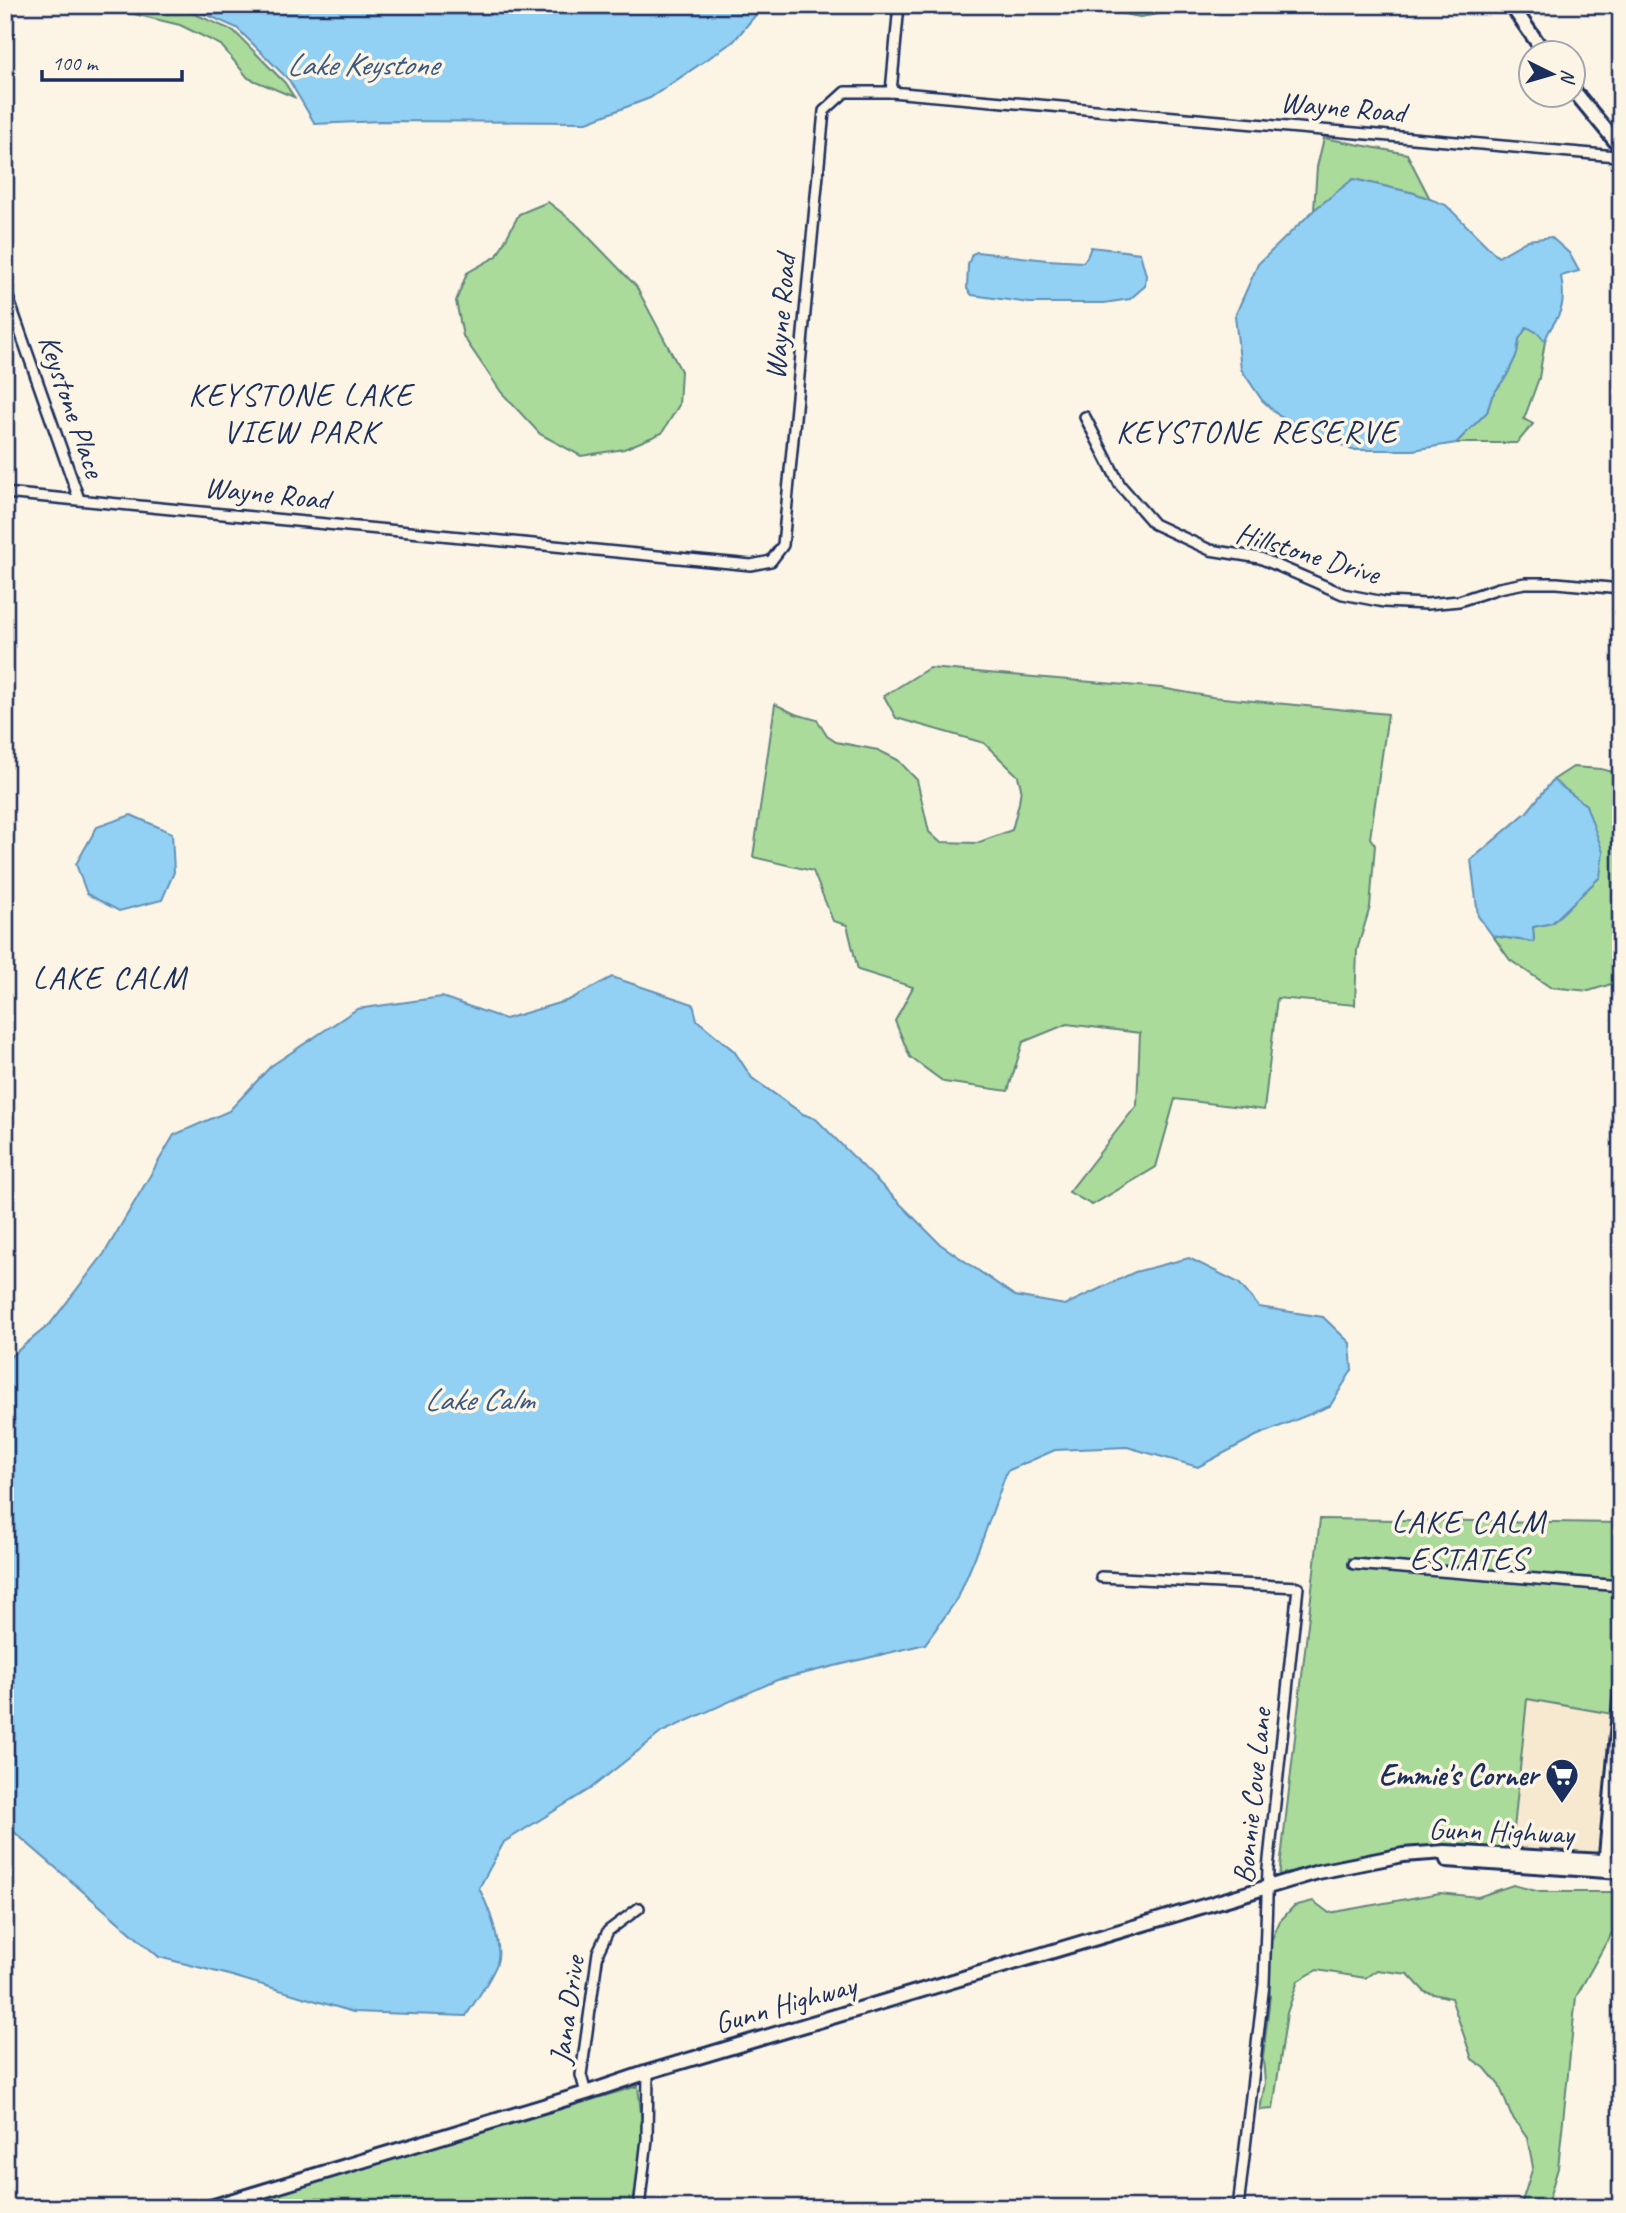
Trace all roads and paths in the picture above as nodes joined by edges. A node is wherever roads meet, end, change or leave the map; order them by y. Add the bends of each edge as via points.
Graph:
1 (899, 5) edge
2 (1511, 5) edge
3 (1534, 38) edge
4 (891, 92) junction
5 (1587, 108) edge
6 (1621, 148) edge
7 (1621, 154) edge
8 (5, 289) edge
9 (1084, 417) dead end
10 (5, 493) edge
11 (79, 499) junction
12 (1621, 575) edge
13 (1620, 588) edge
14 (1354, 1563) dead end
15 (1101, 1577) dead end
16 (1621, 1586) edge
17 (1621, 1688) edge
18 (1621, 1863) edge
19 (1605, 1866) junction
20 (1621, 1872) edge
21 (1267, 1886) junction
22 (639, 1908) dead end
23 (648, 2072) junction
24 (586, 2093) junction
25 (207, 2208) edge
26 (639, 2208) edge
27 (1238, 2208) edge

1 - 4 street
2 - 3 main road
4 - 7 street, Wayne Road
4 - 11 street, Wayne Road via 845,92 824,111 783,545 771,561 738,564
5 - 6 main road
8 - 11 street, Keystone Place
9 - 13 street, Hillstone Drive via 1120,485 1154,524 1210,550 1260,558 1343,594 1427,604 1459,601 1525,583
10 - 11 street, Wayne Road
12 - 13 street
14 - 16 street
15 - 21 street, Bonnie Cove Lane via 1298,1587
17 - 19 main road
18 - 19 main road, Gunn Highway
19 - 20 main road, Gunn Highway
19 - 21 main road, Gunn Highway via 1380,1860
21 - 23 main road, Gunn Highway
21 - 27 street, Bonnie Cove Lane via 1264,1984
22 - 24 street, Jana Drive via 608,1931 598,1952 581,2075
23 - 24 main road, Gunn Highway
23 - 26 street
24 - 25 main road, Gunn Highway

